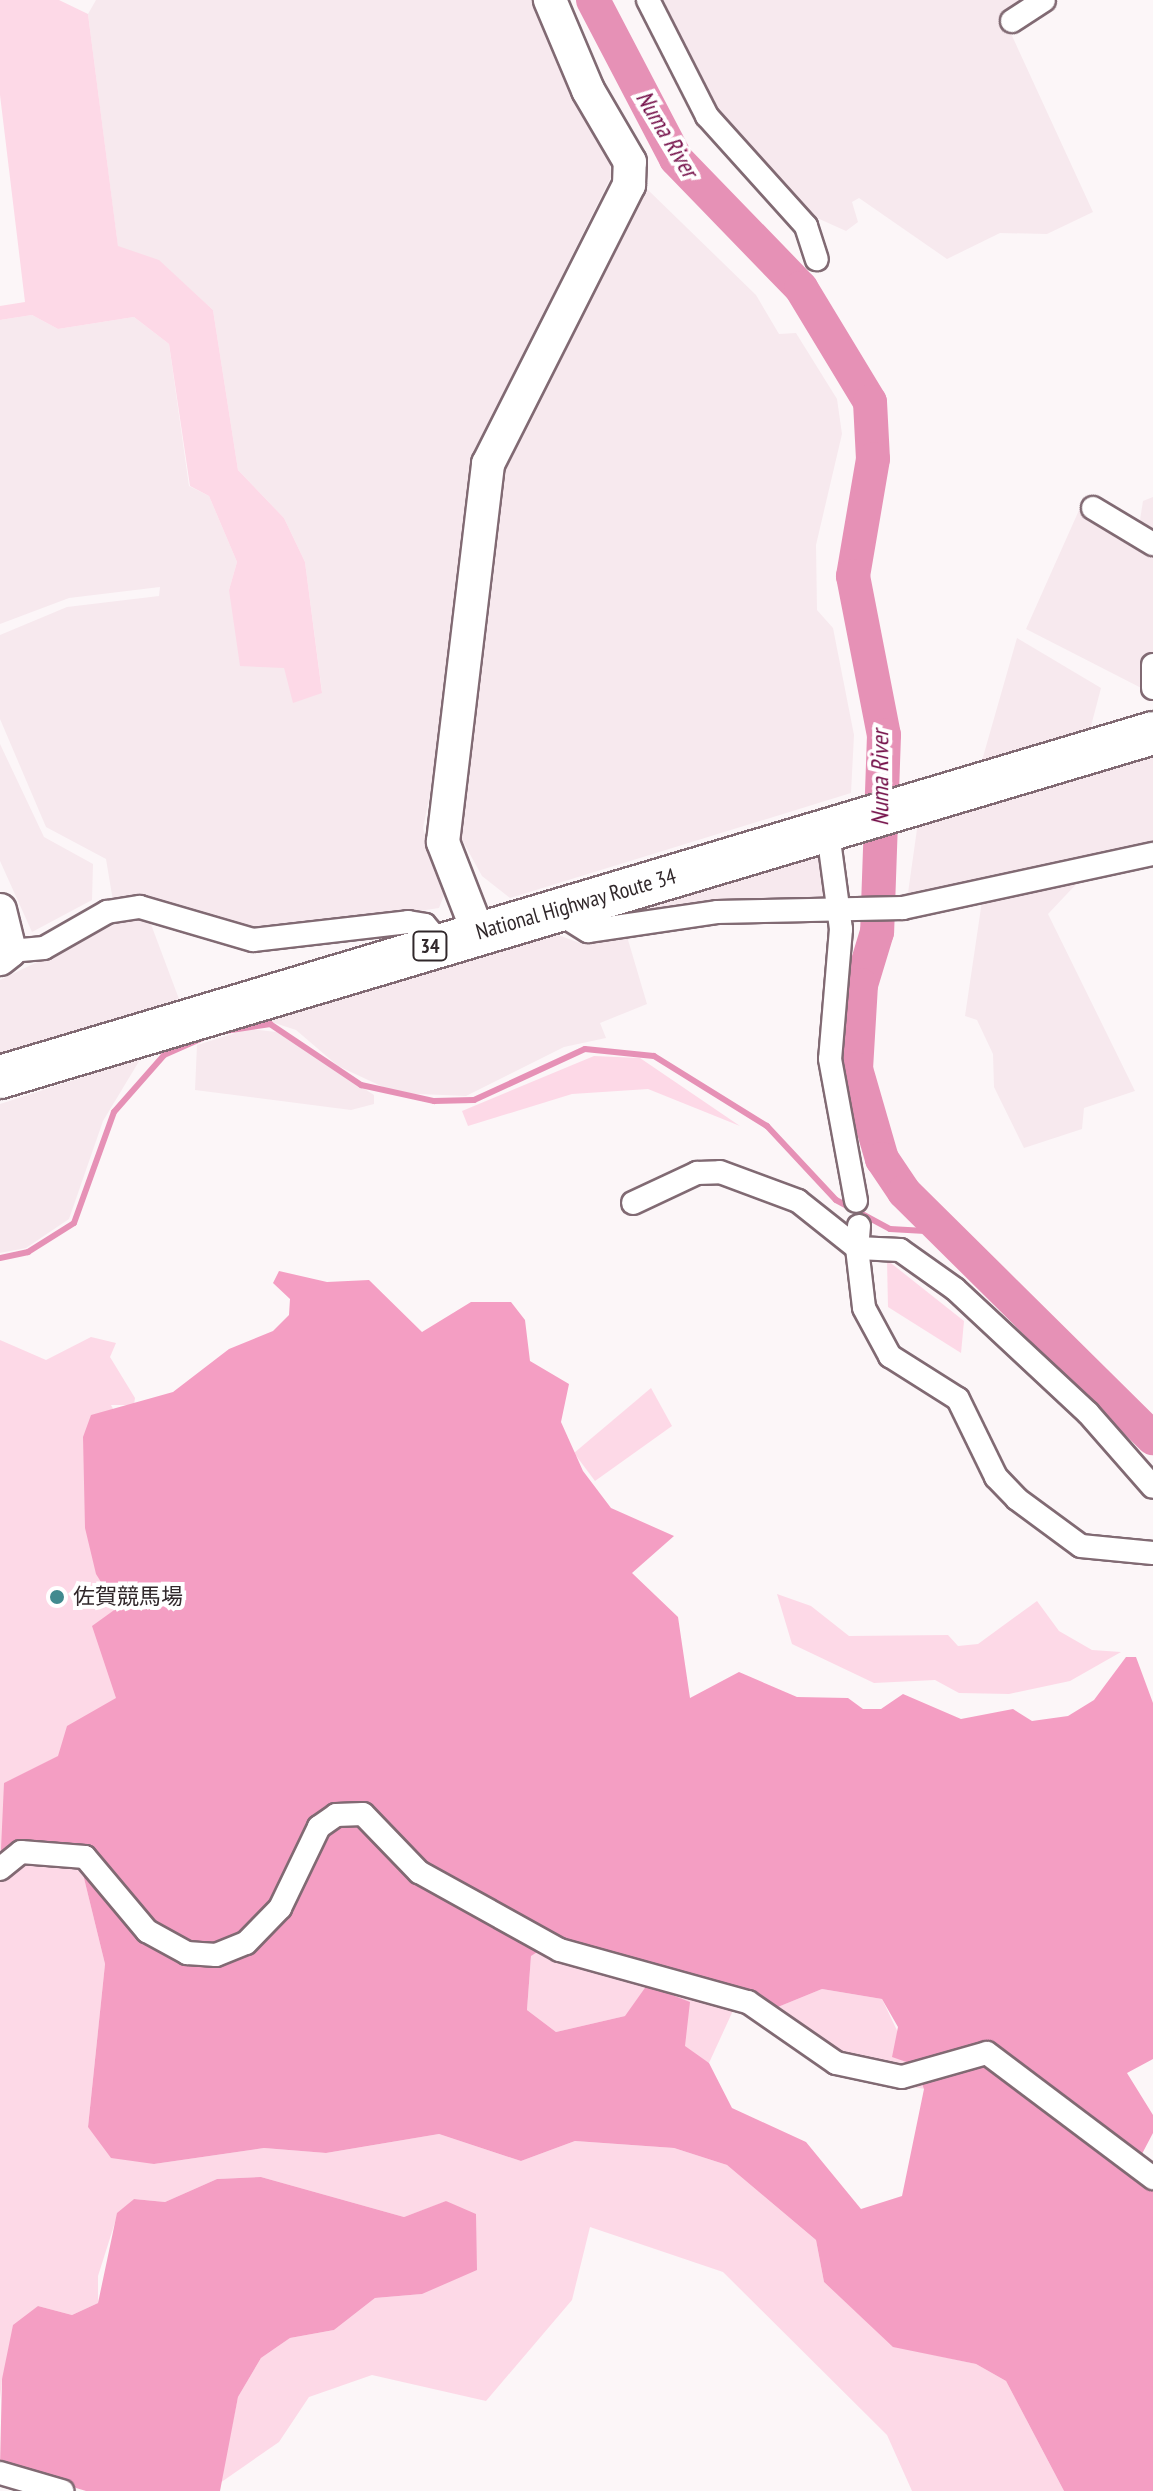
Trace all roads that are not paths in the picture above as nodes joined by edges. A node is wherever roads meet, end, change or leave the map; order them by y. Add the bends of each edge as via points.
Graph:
1 (550, 0) edge
2 (648, 0) edge
3 (1044, 0) edge
4 (1012, 21) dead end
5 (817, 259) dead end
6 (1093, 508) dead end
7 (1153, 544) edge
8 (1153, 665) edge
9 (1153, 688) edge
10 (1153, 733) edge
11 (845, 826) junction
12 (1153, 854) edge
13 (839, 907) junction
14 (0, 910) edge
15 (554, 910) junction
16 (459, 938) junction
17 (5, 955) edge
18 (0, 1077) edge
19 (856, 1201) dead end
20 (633, 1203) dead end
21 (858, 1237) junction
22 (1153, 1487) edge
23 (1153, 1553) edge
24 (0, 1869) edge
25 (1153, 2178) edge
26 (0, 2473) edge
27 (62, 2491) edge

1 - 16 street via 588,90 630,162 629,185 488,464 443,842
2 - 5 street via 707,116 806,226
3 - 4 street
6 - 7 street
8 - 9 street
10 - 11 highway, National Highway Route 34 / 34
11 - 13 street
11 - 15 highway, National Highway Route 34 / 34
12 - 13 street via 903,908
13 - 15 street via 639,919 588,931
13 - 19 street via 830,1059
14 - 17 street
15 - 16 highway, National Highway Route 34 / 34
16 - 17 street via 408,922 253,940 140,907 107,912 44,948
16 - 18 highway, National Highway Route 34 / 34
20 - 21 street via 697,1173 720,1172 798,1201
21 - 22 street via 900,1250 955,1289 1088,1413
21 - 23 street via 864,1308 890,1356 958,1399 996,1477 1081,1546
24 - 25 street via 21,1852 47,1848 85,1857 147,1931 187,1953 216,1955 246,1943 280,1908 319,1827 336,1815 363,1814 419,1872 560,1950 748,2002 836,2063 902,2077 987,2053
26 - 27 street

